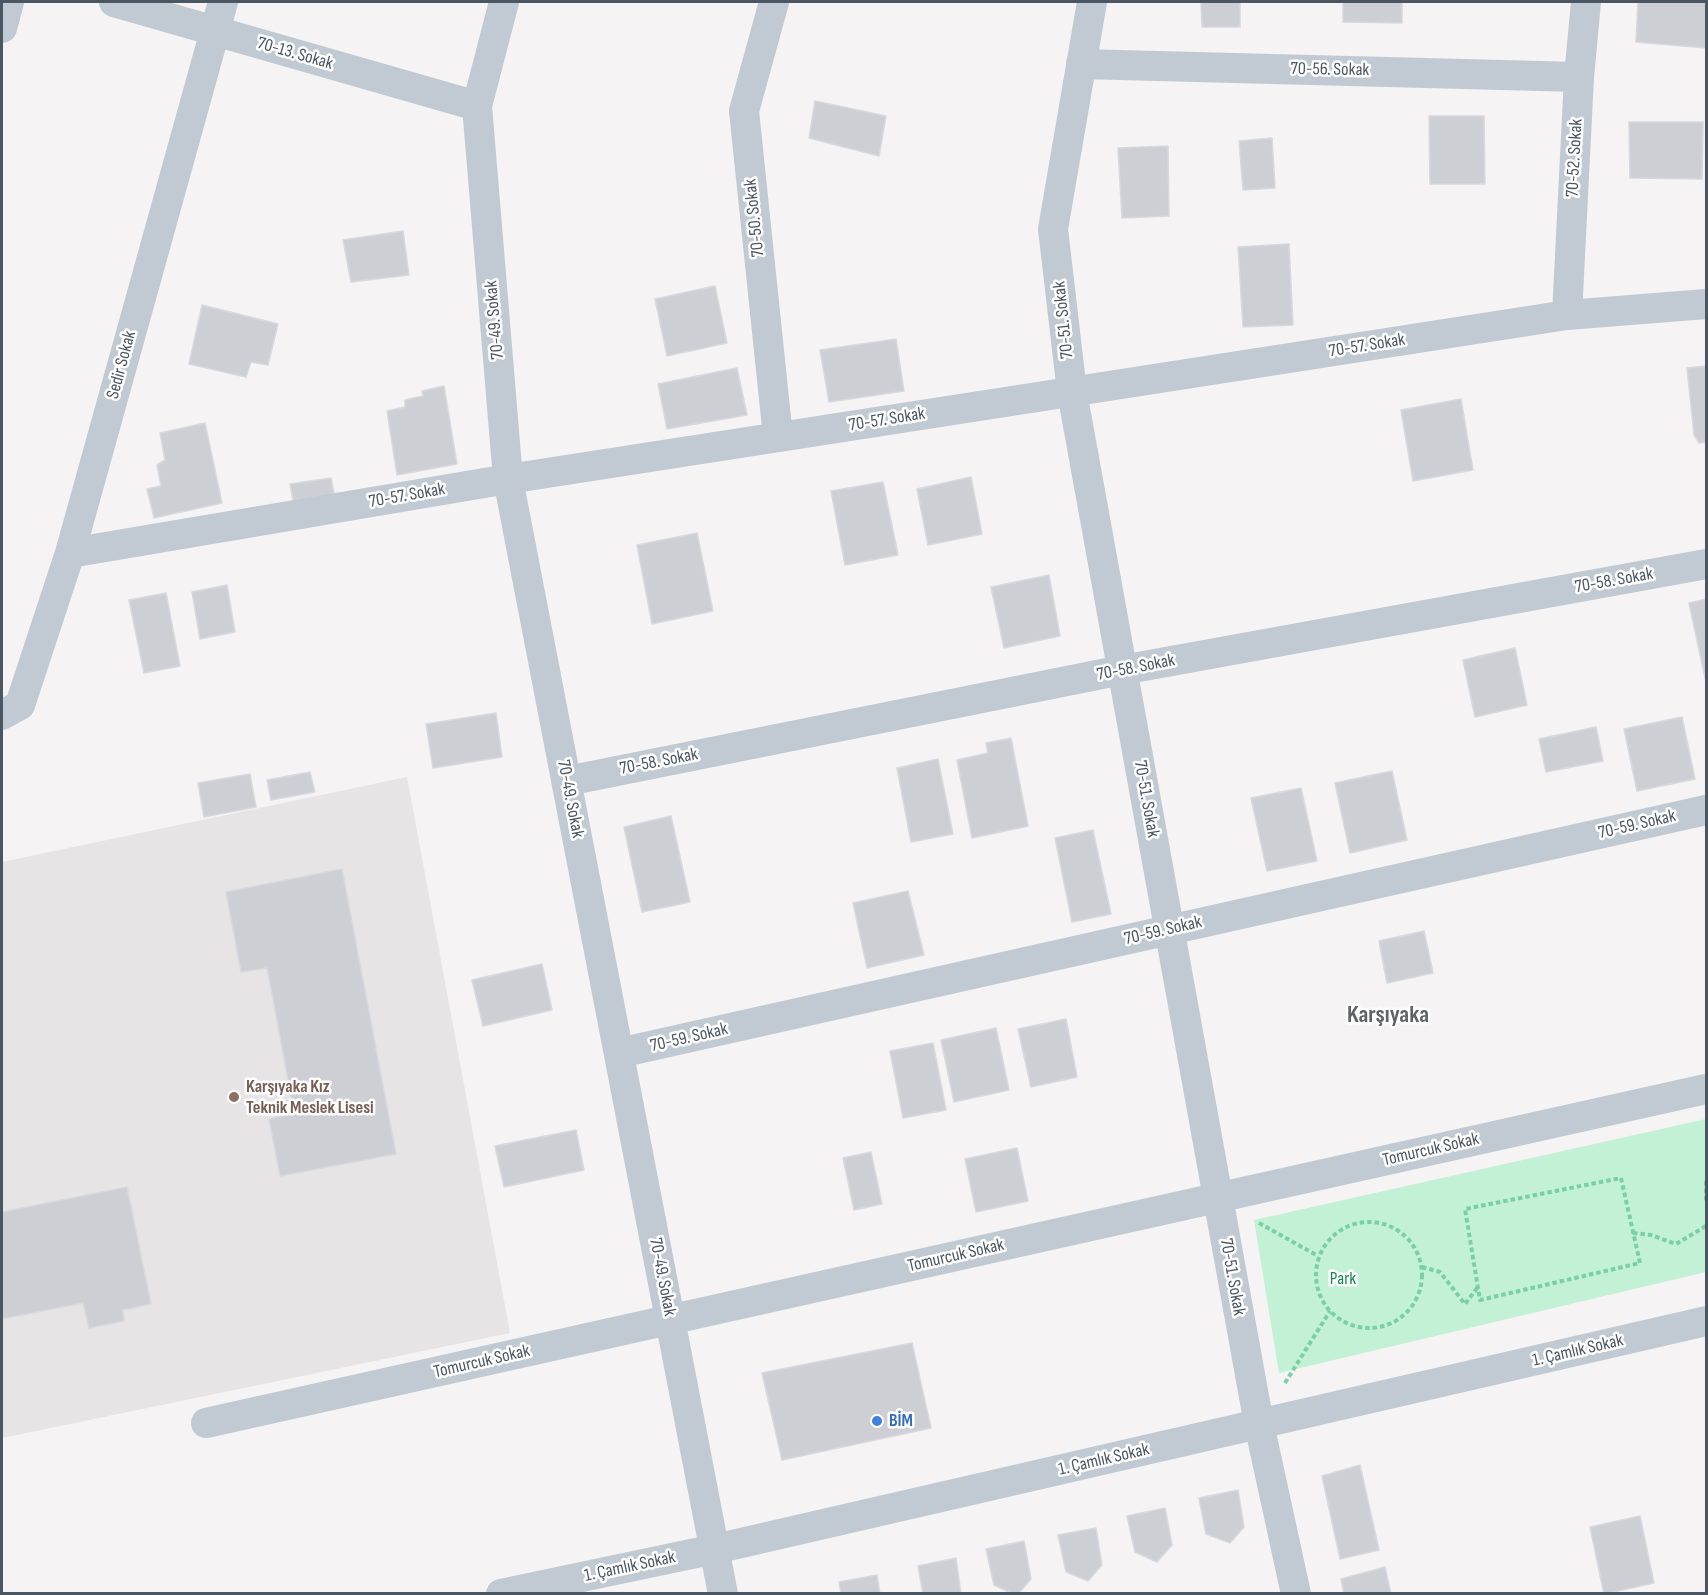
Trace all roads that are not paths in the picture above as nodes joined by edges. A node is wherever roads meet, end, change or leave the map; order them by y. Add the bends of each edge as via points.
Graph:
1 (9, 2) edge
2 (114, 2) edge
3 (223, 2) edge
4 (504, 2) edge
5 (774, 2) edge
6 (1092, 2) edge
7 (1586, 2) edge
8 (2, 28) edge
9 (215, 30) junction
10 (1081, 64) junction
11 (1579, 77) junction
12 (477, 106) junction
13 (1707, 304) edge
14 (1567, 315) junction
15 (1072, 392) junction
16 (778, 437) junction
17 (508, 479) junction
18 (70, 553) junction
19 (1707, 564) edge
20 (1122, 670) junction
21 (2, 715) edge
22 (567, 780) junction
23 (1707, 810) edge
24 (1169, 930) junction
25 (619, 1053) junction
26 (1707, 1089) edge
27 (1217, 1198) junction
28 (670, 1320) junction
29 (1707, 1321) edge
30 (206, 1423) dead end
31 (1259, 1424) junction
32 (715, 1549) junction
33 (501, 1593) edge
34 (723, 1593) edge
35 (1296, 1593) edge

1 - 8 street
2 - 9 street, 70-13. Sokak
3 - 9 street, Sedir Sokak
4 - 12 street, 70-49. Sokak
5 - 16 street, 70-50. Sokak via 744,111
6 - 10 street, 70-51. Sokak
7 - 11 street, 70-52. Sokak
9 - 12 street, 70-13. Sokak
9 - 18 street, Sedir Sokak
10 - 11 street, 70-56. Sokak
10 - 15 street, 70-51. Sokak via 1053,230
11 - 14 street, 70-52. Sokak
12 - 17 street, 70-49. Sokak
13 - 14 street, 70-57. Sokak
14 - 15 street, 70-57. Sokak
15 - 16 street, 70-57. Sokak
15 - 20 street, 70-51. Sokak
16 - 17 street, 70-57. Sokak
17 - 18 street, 70-57. Sokak
17 - 22 street, 70-49. Sokak
18 - 21 street, Sedir Sokak via 20,705
19 - 20 street, 70-58. Sokak
20 - 22 street, 70-58. Sokak
20 - 24 street, 70-51. Sokak
22 - 25 street, 70-49. Sokak
23 - 24 street, 70-59. Sokak
24 - 25 street, 70-59. Sokak
24 - 27 street, 70-51. Sokak
25 - 28 street, 70-49. Sokak
26 - 27 street, Tomurcuk Sokak
27 - 28 street, Tomurcuk Sokak
27 - 31 street, 70-51. Sokak
28 - 30 street, Tomurcuk Sokak
28 - 32 street, 70-49. Sokak
29 - 31 street, 1. Çamlık Sokak
31 - 32 street, 1. Çamlık Sokak
31 - 35 street, 70-51. Sokak
32 - 33 street, 1. Çamlık Sokak
32 - 34 street, 70-49. Sokak

